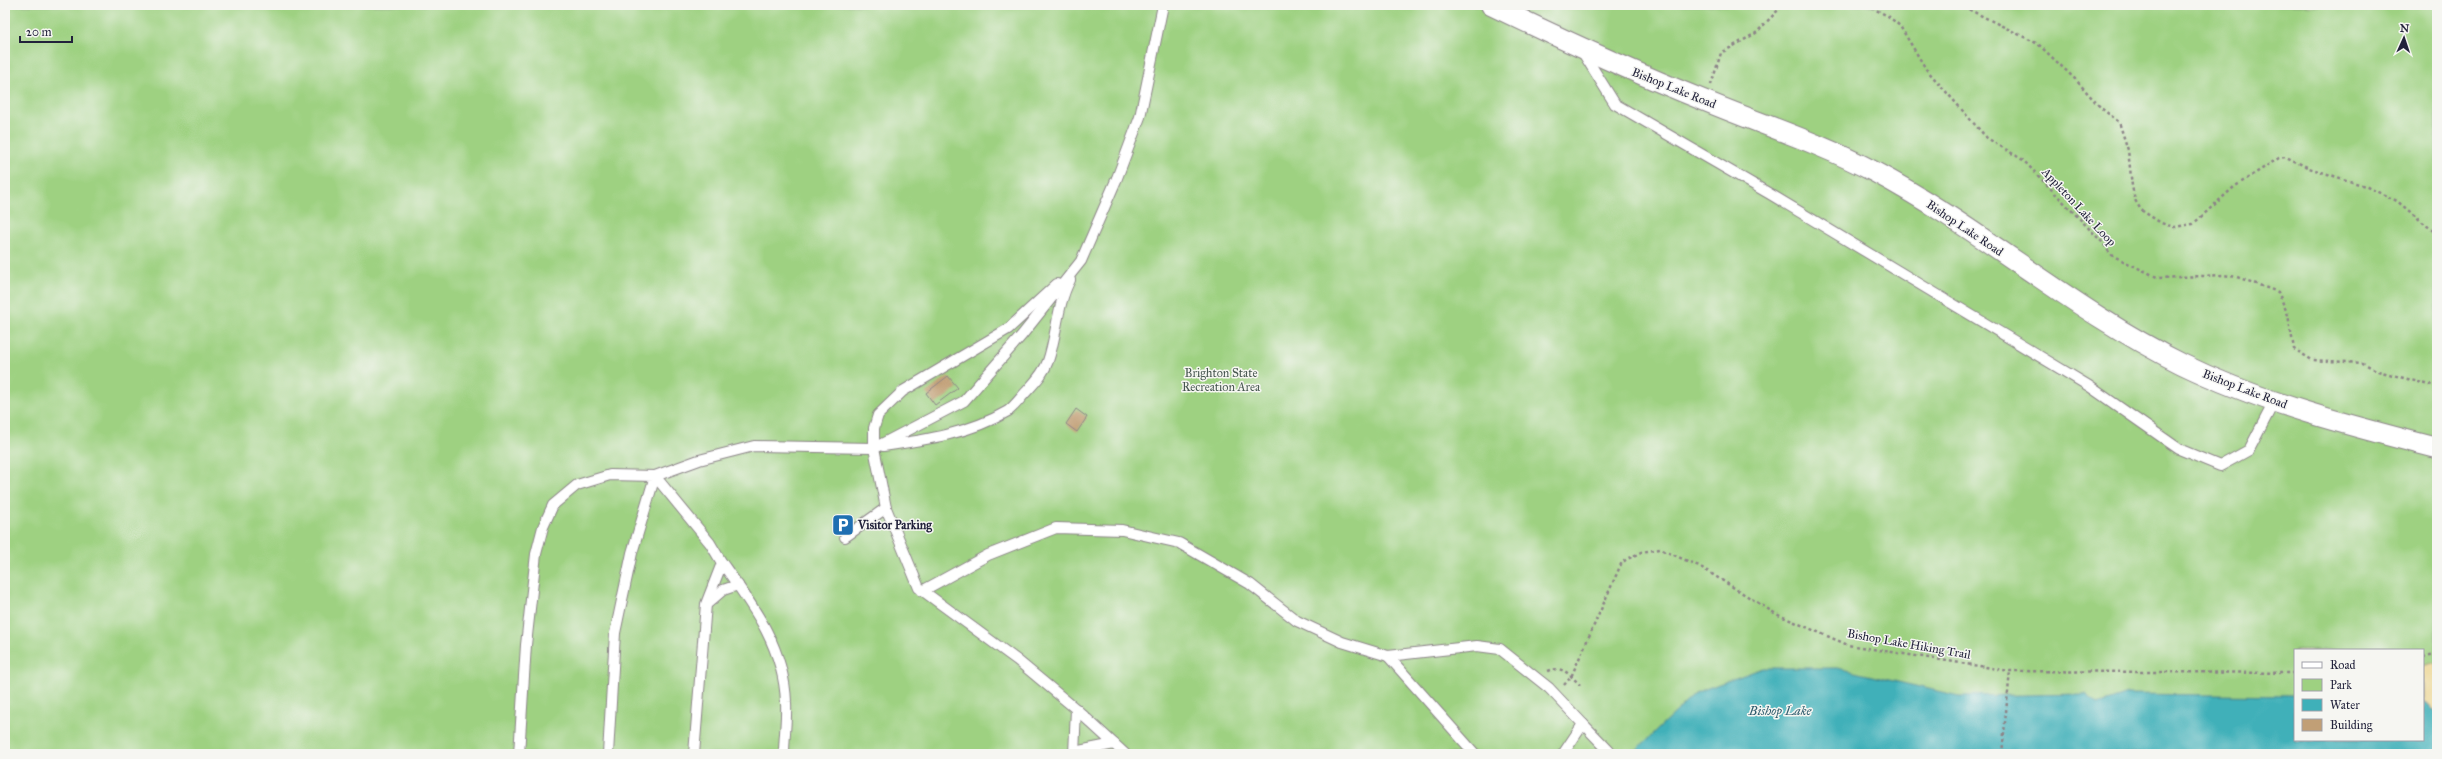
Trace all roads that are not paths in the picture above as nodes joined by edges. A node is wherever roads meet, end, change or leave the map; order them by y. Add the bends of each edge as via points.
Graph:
1 (1163, 5) edge
2 (1491, 5) edge
3 (1582, 49) junction
4 (1082, 260) junction
5 (2274, 402) junction
6 (874, 448) junction
7 (2437, 448) edge
8 (655, 476) junction
9 (886, 508) junction
10 (845, 537) dead end
11 (722, 563) junction
12 (738, 585) junction
13 (922, 591) junction
14 (706, 604) junction
15 (1388, 656) junction
16 (1076, 709) junction
17 (1583, 724) junction
18 (1114, 744) junction
19 (1074, 753) edge
20 (519, 754) edge
21 (608, 754) edge
22 (694, 754) edge
23 (784, 754) edge
24 (1126, 754) edge
25 (1475, 754) edge
26 (1563, 754) edge
27 (1612, 754) edge

1 - 4 lane via 1140,117
2 - 3 street, Bishop Lake Road
3 - 5 street, Bishop Lake Road via 1705,101 1815,143 1873,171 1932,205 2116,327 2182,364
3 - 5 lane via 1615,104 2089,386 2179,449 2220,466 2249,450
4 - 6 lane via 1022,335 964,401
4 - 6 lane via 1008,329 903,391 878,415 874,428
4 - 6 lane via 1062,300 1046,366 1036,382 1009,410 972,428 924,440
5 - 7 street, Bishop Lake Road
6 - 8 lane via 754,446 699,460
6 - 9 lane
8 - 11 lane via 710,544
8 - 20 lane via 610,475 577,485 553,505 536,554 526,645
8 - 21 lane via 632,553 615,632
9 - 10 lane
9 - 13 lane
11 - 12 lane
11 - 14 lane
12 - 14 lane via 723,590
12 - 23 lane via 752,603 775,645 783,673 786,702
13 - 15 lane via 988,555 1056,528 1122,530 1179,543 1250,584 1297,621 1342,642
13 - 16 lane via 1017,660
14 - 22 lane
15 - 17 lane via 1477,646 1500,649 1556,695
15 - 25 lane
16 - 18 lane
16 - 19 lane
17 - 26 lane
17 - 27 lane
18 - 19 lane
18 - 24 lane

